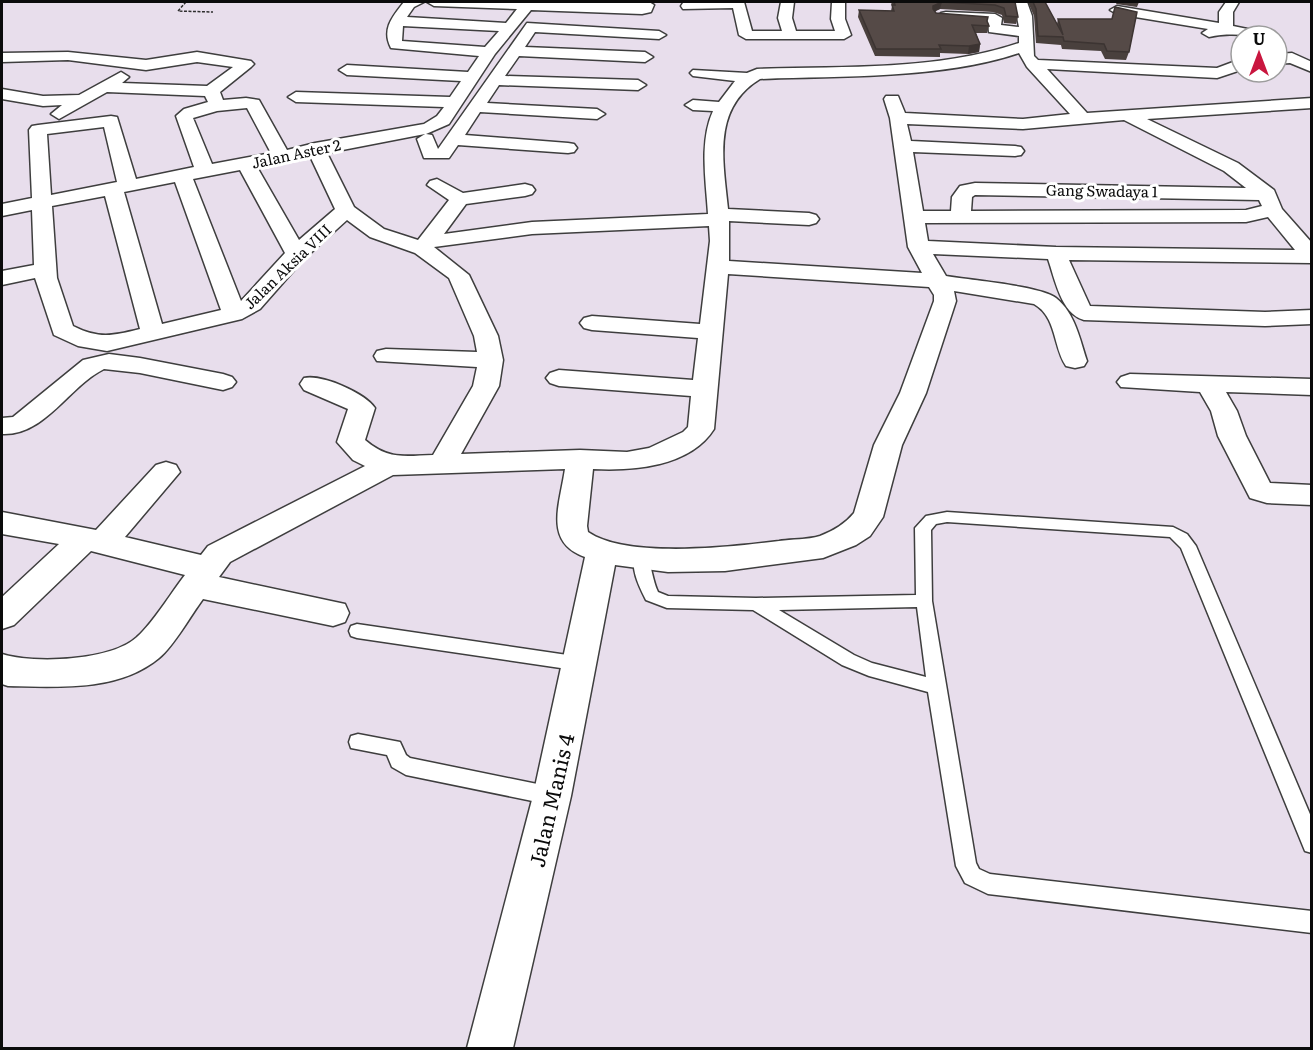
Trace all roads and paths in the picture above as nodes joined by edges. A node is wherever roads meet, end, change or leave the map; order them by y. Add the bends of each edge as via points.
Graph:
1 (186, 2) edge
2 (410, 2) edge
3 (435, 2) edge
4 (576, 2) edge
5 (692, 2) edge
6 (788, 2) edge
7 (839, 2) edge
8 (1002, 2) edge
9 (1021, 2) edge
10 (1232, 2) edge
11 (738, 3) edge
12 (534, 4) edge
13 (1117, 10) edge
14 (213, 12) dead end
15 (938, 19) edge
16 (396, 21) junction
17 (510, 27) junction
18 (531, 28) junction
19 (1226, 28) junction
20 (1229, 29) edge
21 (1178, 34) dead end
22 (659, 35) dead end
23 (790, 35) junction
24 (101, 42) dead end
25 (1027, 48) junction
26 (516, 51) junction
27 (489, 52) junction
28 (1099, 55) edge
29 (1291, 55) edge
30 (68, 56) junction
31 (2, 57) edge
32 (645, 57) dead end
33 (18, 58) junction
34 (146, 65) junction
35 (1229, 67) edge
36 (1311, 68) edge
37 (347, 70) dead end
38 (2, 73) edge
39 (698, 73) dead end
40 (474, 77) junction
41 (748, 78) junction
42 (496, 80) junction
43 (1251, 84) edge
44 (638, 85) dead end
45 (103, 87) junction
46 (2, 94) edge
47 (296, 97) dead end
48 (215, 99) junction
49 (892, 99) dead end
50 (81, 100) junction
51 (456, 102) junction
52 (1311, 103) edge
53 (1287, 104) junction
54 (693, 105) dead end
55 (476, 107) junction
56 (723, 107) junction
57 (1123, 109) junction
58 (59, 114) dead end
59 (597, 114) dead end
60 (898, 118) junction
61 (1083, 118) junction
62 (1311, 118) edge
63 (1002, 124) junction
64 (426, 139) dead end
65 (453, 139) junction
66 (903, 146) junction
67 (315, 148) junction
68 (568, 148) dead end
69 (282, 156) junction
70 (246, 164) junction
71 (205, 171) junction
72 (182, 176) junction
73 (437, 185) dead end
74 (121, 187) junction
75 (525, 190) dead end
76 (460, 200) junction
77 (43, 202) junction
78 (1270, 202) junction
79 (2, 210) edge
80 (346, 210) junction
81 (719, 217) junction
82 (915, 217) junction
83 (961, 217) junction
84 (809, 219) dead end
85 (425, 245) junction
86 (919, 247) junction
87 (1056, 253) junction
88 (296, 254) junction
89 (1090, 254) junction
90 (1311, 257) edge
91 (717, 267) junction
92 (47, 269) junction
93 (2, 278) edge
94 (1099, 278) dead end
95 (925, 280) junction
96 (234, 314) junction
97 (1311, 317) edge
98 (592, 323) dead end
99 (152, 330) junction
100 (710, 332) junction
101 (386, 356) dead end
102 (491, 360) junction
103 (1075, 361) dead end
104 (559, 378) dead end
105 (223, 382) dead end
106 (1130, 382) dead end
107 (313, 384) dead end
108 (1208, 384) junction
109 (1311, 387) edge
110 (704, 389) junction
111 (2, 426) edge
112 (580, 459) junction
113 (443, 465) junction
114 (388, 466) junction
115 (166, 472) dead end
116 (1311, 495) edge
117 (2, 523) edge
118 (94, 540) junction
119 (602, 551) junction
120 (641, 558) junction
121 (202, 577) junction
122 (924, 601) junction
123 (756, 604) junction
124 (2, 616) edge
125 (345, 622) joint
126 (581, 664) junction
127 (4, 672) edge
128 (936, 687) junction
129 (358, 742) dead end
130 (552, 796) junction
131 (1311, 844) edge
132 (1311, 922) edge
133 (490, 1048) edge

1 - 14 path via 178,11
2 - 16 street
3 - 12 street
4 - 12 street via 647,5 642,10
5 - 11 street via 688,6
6 - 23 street via 785,18
7 - 23 street via 838,20 847,40
8 - 9 street
9 - 25 street via 1027,16
10 - 19 street via 1226,12
11 - 23 street via 746,35
12 - 17 street, Jalan Aster 2
12 - 18 street
13 - 19 street
15 - 25 street via 994,26
16 - 17 street
16 - 27 street via 395,44 399,46
17 - 27 street, Jalan Aster 2
18 - 22 street
18 - 26 street
19 - 20 street
19 - 21 street via 1215,33
24 - 30 street
25 - 28 street
25 - 35 street
25 - 41 street via 992,57 896,69
25 - 61 street
26 - 32 street
26 - 42 street
27 - 40 street, Jalan Aster 2
29 - 36 street
30 - 33 street
30 - 34 street
31 - 33 street
33 - 38 street
34 - 45 street
34 - 48 street via 197,57 246,64
37 - 40 street
39 - 41 street
40 - 51 street, Jalan Aster 2
41 - 56 street
42 - 44 street
42 - 55 street
43 - 53 street
45 - 48 street
45 - 50 street
46 - 50 street via 43,101
47 - 51 street via 324,98 336,115 407,100
48 - 69 street via 253,104
48 - 71 street via 184,116
49 - 60 street
50 - 58 street
51 - 67 street, Jalan Aster 2 via 443,120 429,128
52 - 53 street
53 - 57 street via 1233,110 1184,103
53 - 62 street
54 - 56 street
55 - 59 street
55 - 65 street
56 - 81 street via 714,146
57 - 61 street
57 - 78 street via 1231,167
60 - 63 street
60 - 66 street
61 - 63 street
63 - 66 street via 1018,158
64 - 65 street via 433,155 443,154
65 - 68 street
66 - 82 street
67 - 69 street, Jalan Aster 2
67 - 80 street
69 - 70 street, Jalan Aster 2
70 - 71 street, Jalan Aster 2
70 - 88 street
71 - 72 street, Jalan Aster 2
72 - 74 street, Jalan Aster 2
72 - 96 street
73 - 76 street
74 - 77 street, Jalan Aster 2
74 - 77 street via 113,122 41,128 37,131
74 - 99 street
75 - 76 street
76 - 85 street
77 - 79 street, Jalan Aster 2
77 - 92 street
78 - 83 street via 1246,216
78 - 83 street, Gang Swadaya 1 via 1124,190 975,189 967,190 962,197
78 - 90 street
80 - 85 street via 377,232
80 - 88 street, Jalan Aksia VIII
81 - 84 street
81 - 85 street via 532,228
81 - 91 street
82 - 83 street
82 - 86 street
85 - 102 street via 458,275 486,336
86 - 87 street
86 - 95 street
87 - 89 street
87 - 97 street via 1077,306 1084,313
88 - 96 street, Jalan Aksia VIII via 252,304
89 - 90 street
89 - 94 street
91 - 95 street
91 - 100 street
92 - 93 street
92 - 99 street, Jalan Aksia VIII via 46,278 62,330 94,344 108,344
95 - 103 street via 1048,301 1056,311
95 - 120 street via 945,295 945,301 913,393 888,445 868,517 859,528 823,547 725,560
96 - 99 street, Jalan Aksia VIII
98 - 100 street
100 - 110 street
101 - 102 street
102 - 113 street via 486,386
104 - 110 street
105 - 111 street via 104,361 89,367 22,423
106 - 108 street
107 - 114 street via 359,404 362,408 351,442
108 - 109 street
108 - 116 street via 1260,490
110 - 112 street via 701,429 693,438 643,459
112 - 113 street
112 - 119 street via 574,537
113 - 114 street
114 - 121 street via 228,548
115 - 118 street
117 - 118 street
118 - 121 street
118 - 124 street
119 - 120 street
119 - 126 street, Jalan Manis 4
120 - 123 lane via 652,596 667,602
121 - 125 street
121 - 127 street via 149,647 122,664 92,671
122 - 123 lane
122 - 128 lane
122 - 131 lane via 923,528 931,520 948,517 1173,532 1188,546
123 - 128 lane via 848,660
125 - 126 lane
126 - 130 street, Jalan Manis 4
128 - 132 lane via 966,866 972,876 988,884
129 - 130 lane via 393,748 406,766
130 - 133 street, Jalan Manis 4

